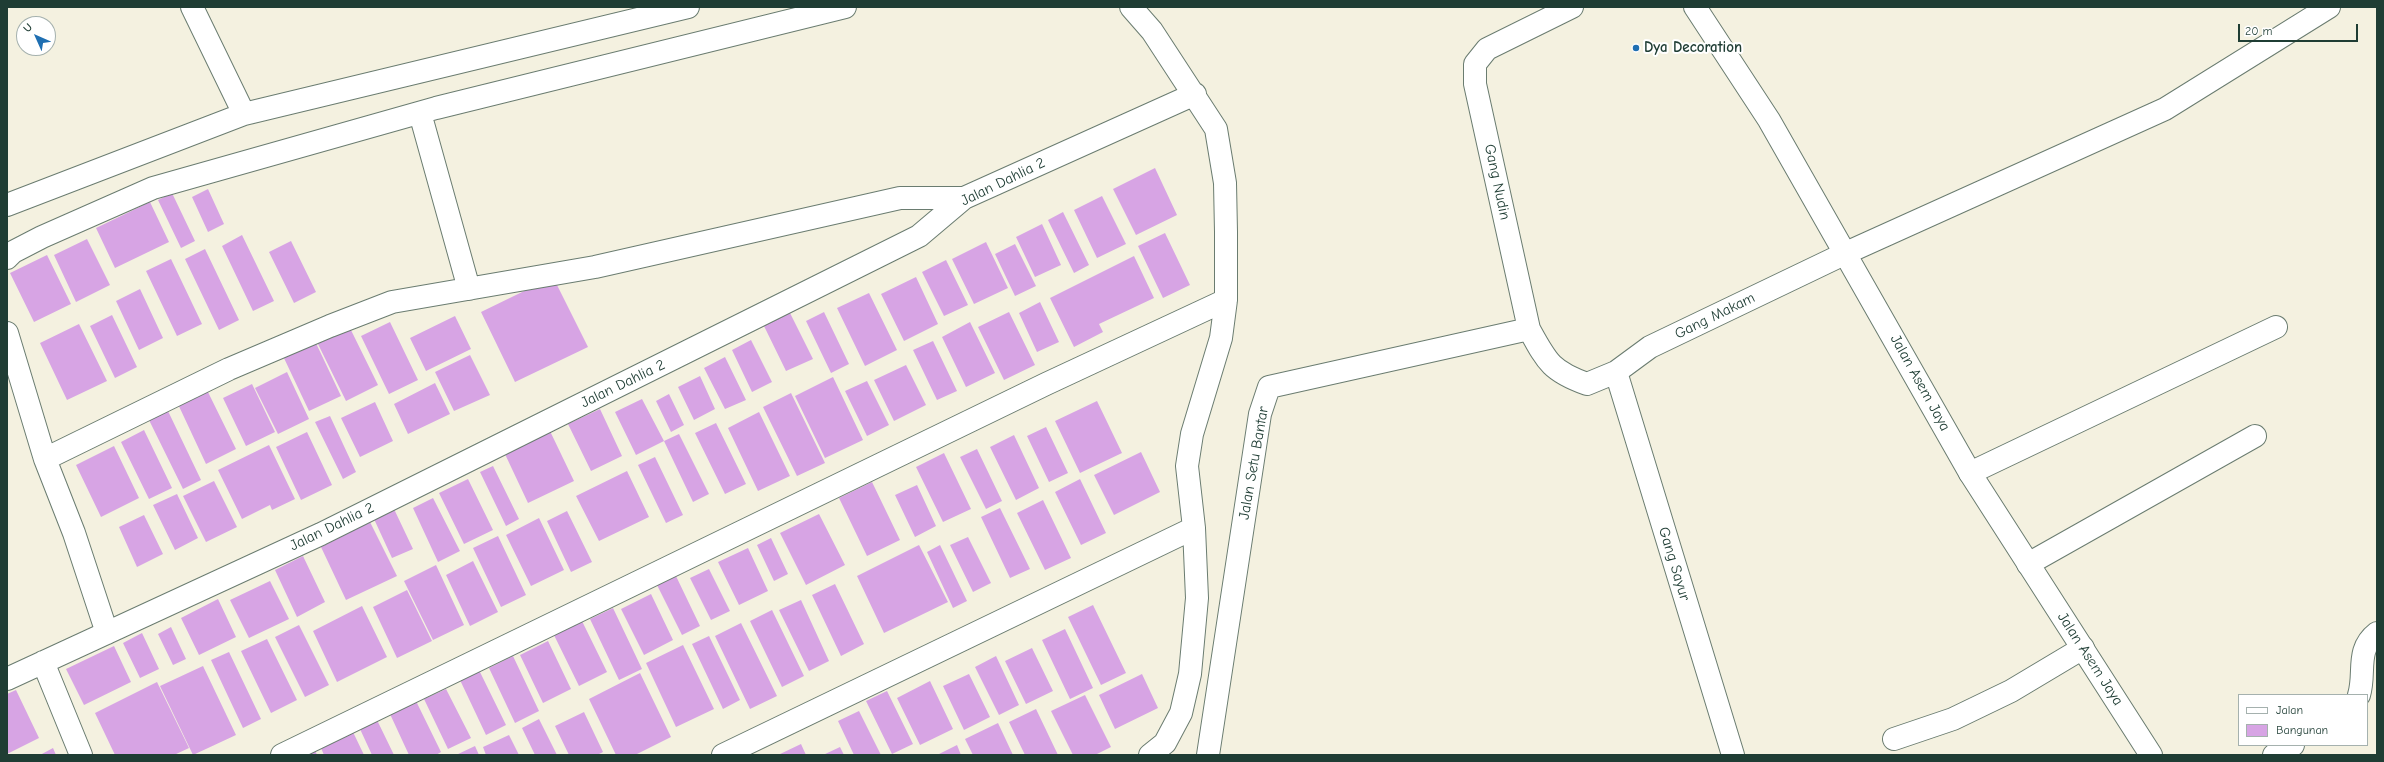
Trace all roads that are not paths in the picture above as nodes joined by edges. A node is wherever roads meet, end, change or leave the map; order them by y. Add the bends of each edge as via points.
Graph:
1 (192, 7) edge
2 (688, 7) edge
3 (845, 7) edge
4 (1131, 7) edge
5 (1572, 7) edge
6 (1695, 7) edge
7 (2329, 7) edge
8 (1195, 94) junction
9 (420, 113) junction
10 (244, 114) junction
11 (964, 198) junction
12 (7, 205) edge
13 (1846, 253) junction
14 (7, 258) edge
15 (469, 289) junction
16 (1226, 300) junction
17 (2276, 327) dead end
18 (1529, 329) junction
19 (7, 333) edge
20 (1616, 372) junction
21 (1587, 384) joint
22 (2255, 436) dead end
23 (45, 458) junction
24 (1970, 474) junction
25 (1194, 528) junction
26 (2028, 564) junction
27 (107, 633) junction
28 (2377, 633) edge
29 (2083, 648) junction
30 (43, 662) junction
31 (7, 679) edge
32 (2359, 694) edge
33 (1894, 739) dead end
34 (2291, 746) edge
35 (81, 755) edge
36 (282, 755) edge
37 (723, 755) edge
38 (1150, 755) edge
39 (1208, 755) edge
40 (1733, 755) edge
41 (2151, 755) edge
42 (2274, 755) edge

1 - 10 street
2 - 10 street
3 - 9 street
4 - 8 street via 1152,31
5 - 18 street, Gang Nudin via 1488,49 1475,64 1475,84
6 - 13 street, Jalan Asem Jaya via 1769,120
7 - 13 street, Gang Makam via 2165,109
8 - 11 street, Jalan Dahlia 2
8 - 16 street via 1216,129 1225,183
9 - 14 street via 154,188 42,237 13,252
9 - 15 street
10 - 12 street
11 - 15 street via 900,198 595,267
11 - 27 street, Jalan Dahlia 2 via 919,236 321,534
13 - 20 street, Gang Makam via 1650,347
13 - 24 street, Jalan Asem Jaya
15 - 23 street via 392,302 330,326 229,369
16 - 25 street via 1221,338 1192,434 1187,466
16 - 36 street
17 - 24 street
18 - 21 street, Gang Nudin via 1544,358 1564,375
18 - 39 street, Jalan Setu Bantar via 1269,387 1260,414
19 - 23 street
20 - 21 street, Gang Makam
20 - 40 street, Gang Sayur
22 - 26 street
23 - 27 street via 74,533
24 - 26 street, Jalan Asem Jaya
25 - 37 street
25 - 38 street via 1197,598 1190,674 1181,713 1165,743
26 - 29 street, Jalan Asem Jaya
27 - 30 street, Jalan Dahlia 2
28 - 32 street via 2362,652
29 - 33 street via 1998,698 1953,719
29 - 41 street, Jalan Asem Jaya
30 - 31 street, Jalan Dahlia 2
30 - 35 street
34 - 42 street

